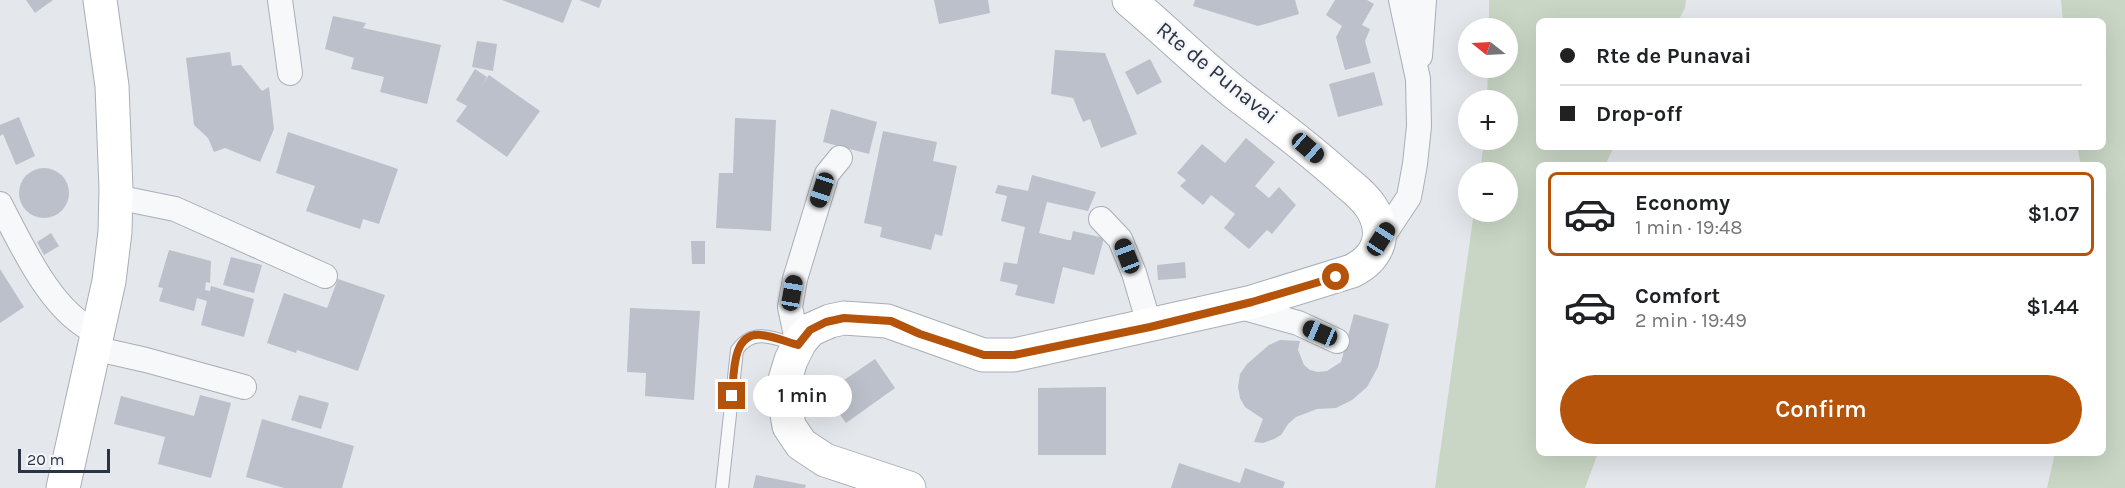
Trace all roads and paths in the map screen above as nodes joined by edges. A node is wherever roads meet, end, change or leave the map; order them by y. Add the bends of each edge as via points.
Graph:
1 (100, 0) edge
2 (280, 0) edge
3 (1401, 0) edge
4 (1424, 0) edge
5 (1132, 1) edge
6 (290, 73) dead end
7 (1418, 79) junction
8 (840, 158) dead end
9 (116, 197) junction
10 (0, 204) edge
11 (1101, 219) dead end
12 (1381, 239) junction
13 (325, 276) dead end
14 (1237, 306) junction
15 (1150, 327) junction
16 (96, 341) junction
17 (1337, 341) dead end
18 (798, 345) junction
19 (244, 387) dead end
20 (63, 488) edge
21 (722, 488) edge
22 (909, 488) edge

1 - 9 main road via 110,65
2 - 6 street
3 - 7 street
4 - 7 street
5 - 12 main road, Rte de Punavai via 1238,95 1300,141 1361,195 1374,212
7 - 12 street via 1419,126 1409,197
8 - 18 street via 827,174 795,279 790,307
9 - 13 street via 175,209
9 - 16 main road via 116,232
10 - 16 street via 57,302
11 - 15 street via 1120,239
12 - 14 main road via 1369,260 1352,271
14 - 15 main road
14 - 17 street via 1298,324
15 - 18 main road via 1014,355 984,355 891,321 844,318 810,330
16 - 19 street via 147,360
16 - 20 main road
18 - 21 lane via 762,335 752,336 737,350
18 - 22 main road via 784,382 784,396 789,426 801,444 825,460

